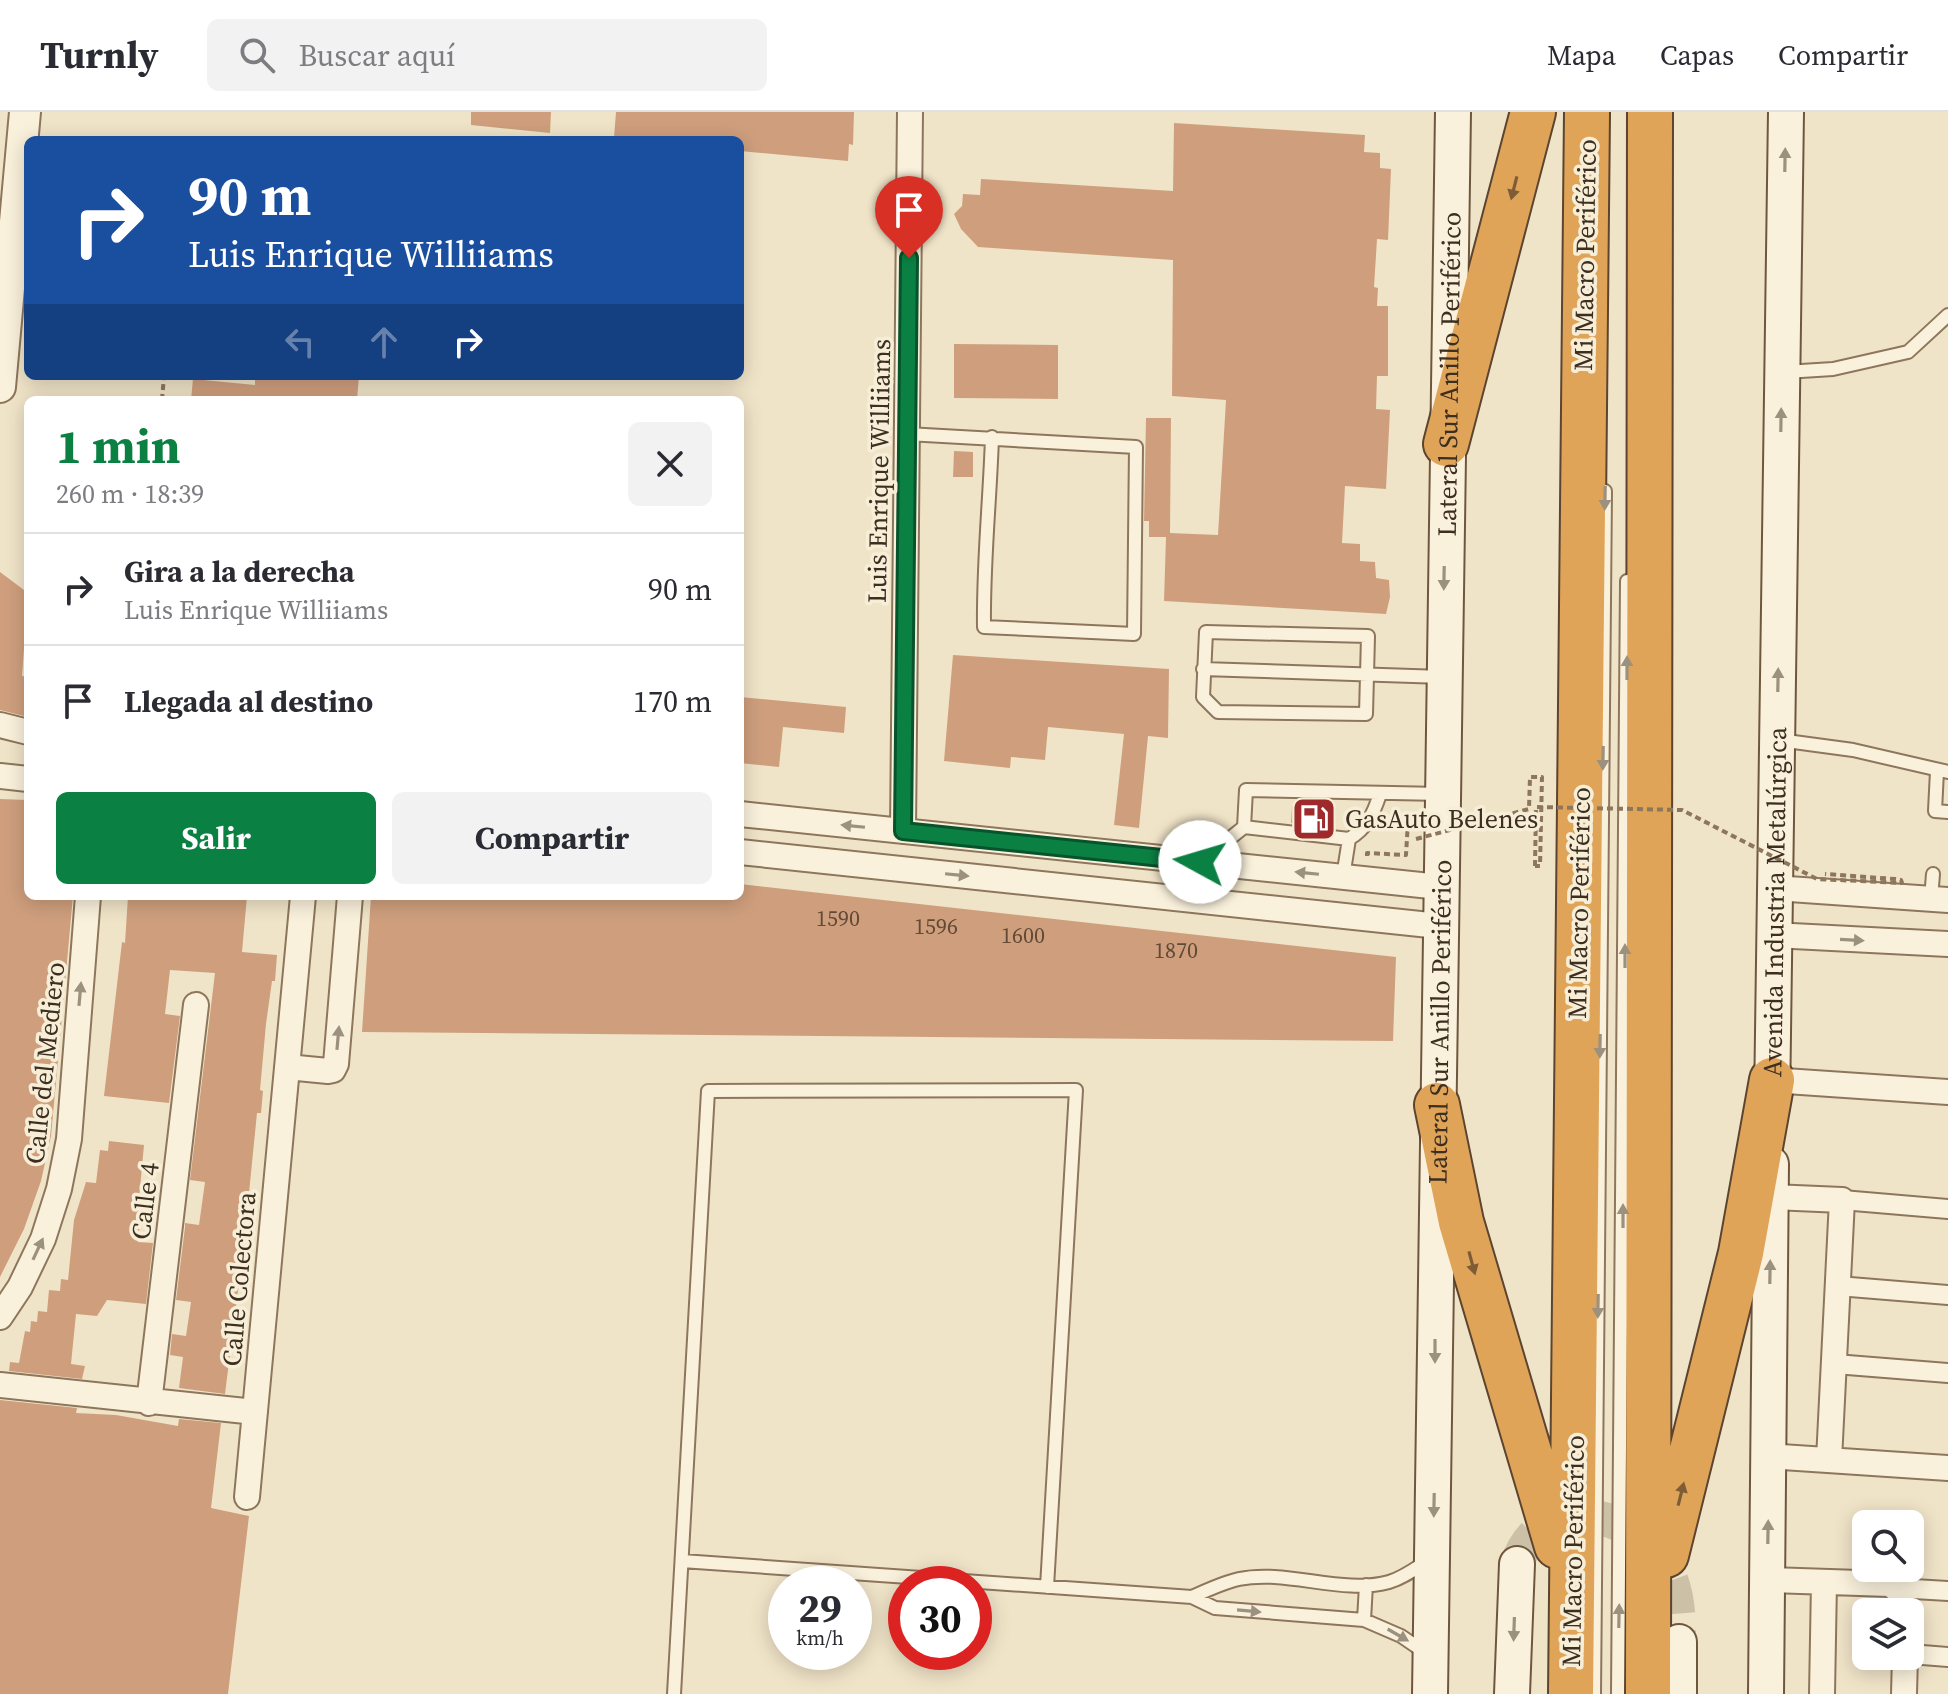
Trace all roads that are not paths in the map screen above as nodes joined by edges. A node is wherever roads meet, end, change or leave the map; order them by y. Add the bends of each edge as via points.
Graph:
1 (25, 112) edge
2 (910, 112) edge
3 (1453, 112) edge
4 (1533, 112) edge
5 (1587, 112) edge
6 (1650, 112) edge
7 (1786, 112) edge
8 (9, 195) edge
9 (1948, 315) edge
10 (1782, 372) junction
11 (0, 387) edge
12 (907, 434) junction
13 (992, 437) junction
14 (1446, 444) junction
15 (1605, 480) dead end
16 (1628, 575) dead end
17 (1203, 669) junction
18 (1369, 674) junction
19 (1443, 677) junction
20 (0, 725) edge
21 (24, 731) edge
22 (1777, 740) junction
23 (1943, 772) edge
24 (0, 776) edge
25 (24, 779) edge
26 (1380, 794) junction
27 (1948, 812) edge
28 (744, 814) edge
29 (1433, 819) junction
30 (1244, 827) junction
31 (903, 831) junction
32 (1349, 839) junction
33 (744, 852) edge
34 (1200, 862) junction
35 (1343, 877) junction
36 (1440, 887) junction
37 (1775, 888) junction
38 (1937, 891) edge
39 (88, 900) edge
40 (303, 900) edge
41 (350, 900) edge
42 (1439, 926) junction
43 (1774, 935) junction
44 (1948, 944) edge
45 (196, 1005) dead end
46 (287, 1067) junction
47 (1772, 1080) junction
48 (1948, 1092) edge
49 (1437, 1105) junction
50 (1771, 1197) junction
51 (1842, 1200) junction
52 (1948, 1209) edge
53 (1838, 1286) junction
54 (1948, 1295) edge
55 (0, 1317) edge
56 (1835, 1364) junction
57 (1948, 1373) edge
58 (0, 1385) edge
59 (149, 1403) junction
60 (255, 1412) junction
61 (1768, 1456) junction
62 (1829, 1460) junction
63 (1948, 1468) edge
64 (247, 1497) dead end
65 (1433, 1558) junction
66 (682, 1561) junction
67 (1517, 1564) tunnel mouth
68 (1767, 1580) junction
69 (1824, 1582) junction
70 (1366, 1585) junction
71 (1047, 1587) junction
72 (1948, 1591) edge
73 (1192, 1597) junction
74 (1899, 1598) edge
75 (1911, 1598) edge
76 (1572, 1600) junction
77 (1364, 1620) junction
78 (1664, 1633) junction
79 (1430, 1656) junction
80 (1924, 1656) edge
81 (1948, 1657) edge
82 (1906, 1670) edge
83 (674, 1694) edge
84 (1430, 1694) edge
85 (1512, 1694) edge
86 (1571, 1694) edge
87 (1594, 1694) edge
88 (1618, 1694) edge
89 (1648, 1694) edge
90 (1679, 1694) edge
91 (1766, 1694) edge
92 (1822, 1694) edge
93 (1904, 1694) edge

1 - 8 street
2 - 12 street, Luis Enrique Williiams
3 - 14 main road, Lateral Sur Anillo Periférico
4 -> 14 highway
5 - 76 highway
6 - 78 highway
10 -> 7 main road, Avenida Industria Metalúrgica
8 - 11 street
9 - 10 lane via 1908,352 1833,369
22 -> 10 main road, Avenida Industria Metalúrgica
12 - 13 lane
12 - 31 street, Luis Enrique Williiams
13 - 13 lane via 984,627 1134,634 1136,447
14 -> 19 main road, Lateral Sur Anillo Periférico
15 -> 87 lane, Mi Macro Periférico
88 -> 16 lane, Mi Macro Periférico
17 - 18 lane
17 - 18 lane via 1206,632 1368,636
17 - 18 lane via 1203,697 1218,712 1366,714
18 - 19 lane
19 - 29 main road, Lateral Sur Anillo Periférico
20 - 21 street
22 - 23 lane via 1853,750
22 - 37 main road, Avenida Industria Metalúrgica
23 - 27 lane via 1935,811
24 - 25 street
26 - 29 lane
26 - 30 lane via 1246,790
26 - 32 lane via 1372,817
31 -> 28 street
29 - 36 main road, Lateral Sur Anillo Periférico
30 - 32 lane
30 - 34 lane
31 - 34 street
32 - 35 lane
33 -> 42 street
35 -> 34 street
35 - 36 street
36 - 42 main road, Lateral Sur Anillo Periférico
37 - 38 street
37 - 43 main road, Avenida Industria Metalúrgica
55 -> 39 street, Calle del Mediero via 43,1239 59,1189 69,1139
40 - 46 street, Calle Colectora
46 -> 41 street via 328,1071 336,1064
42 - 49 main road, Lateral Sur Anillo Periférico
43 -> 44 street
43 - 47 main road, Avenida Industria Metalúrgica
45 - 59 street, Calle 4
46 - 60 street, Calle Colectora
47 - 48 street
47 - 50 main road, Avenida Industria Metalúrgica
78 -> 47 highway
49 -> 65 main road, Lateral Sur Anillo Periférico
49 -> 76 highway via 1465,1237
50 - 51 street
61 -> 50 main road, Avenida Industria Metalúrgica
51 - 52 street
51 - 53 street
53 - 54 street
53 - 56 street
56 - 57 street
56 - 62 street
58 - 59 street
59 - 60 street
60 - 64 street, Calle Colectora
61 - 62 street
68 -> 61 main road, Avenida Industria Metalúrgica
62 - 63 street
65 - 70 lane via 1402,1576
65 - 79 main road, Lateral Sur Anillo Periférico
66 - 71 lane
66 - 71 lane via 708,1091 1076,1090
66 - 83 lane
67 -> 85 main road
68 - 69 street
68 - 91 main road, Avenida Industria Metalúrgica
69 - 74 street via 1889,1584
69 - 92 street
70 - 73 lane via 1269,1577 1240,1579
70 - 77 lane
71 - 73 lane
72 - 75 street
73 -> 77 lane via 1215,1608
76 - 86 highway
77 -> 79 lane
78 - 89 highway
78 - 90 main road
79 - 84 main road, Lateral Sur Anillo Periférico
80 - 81 street
82 - 93 street

